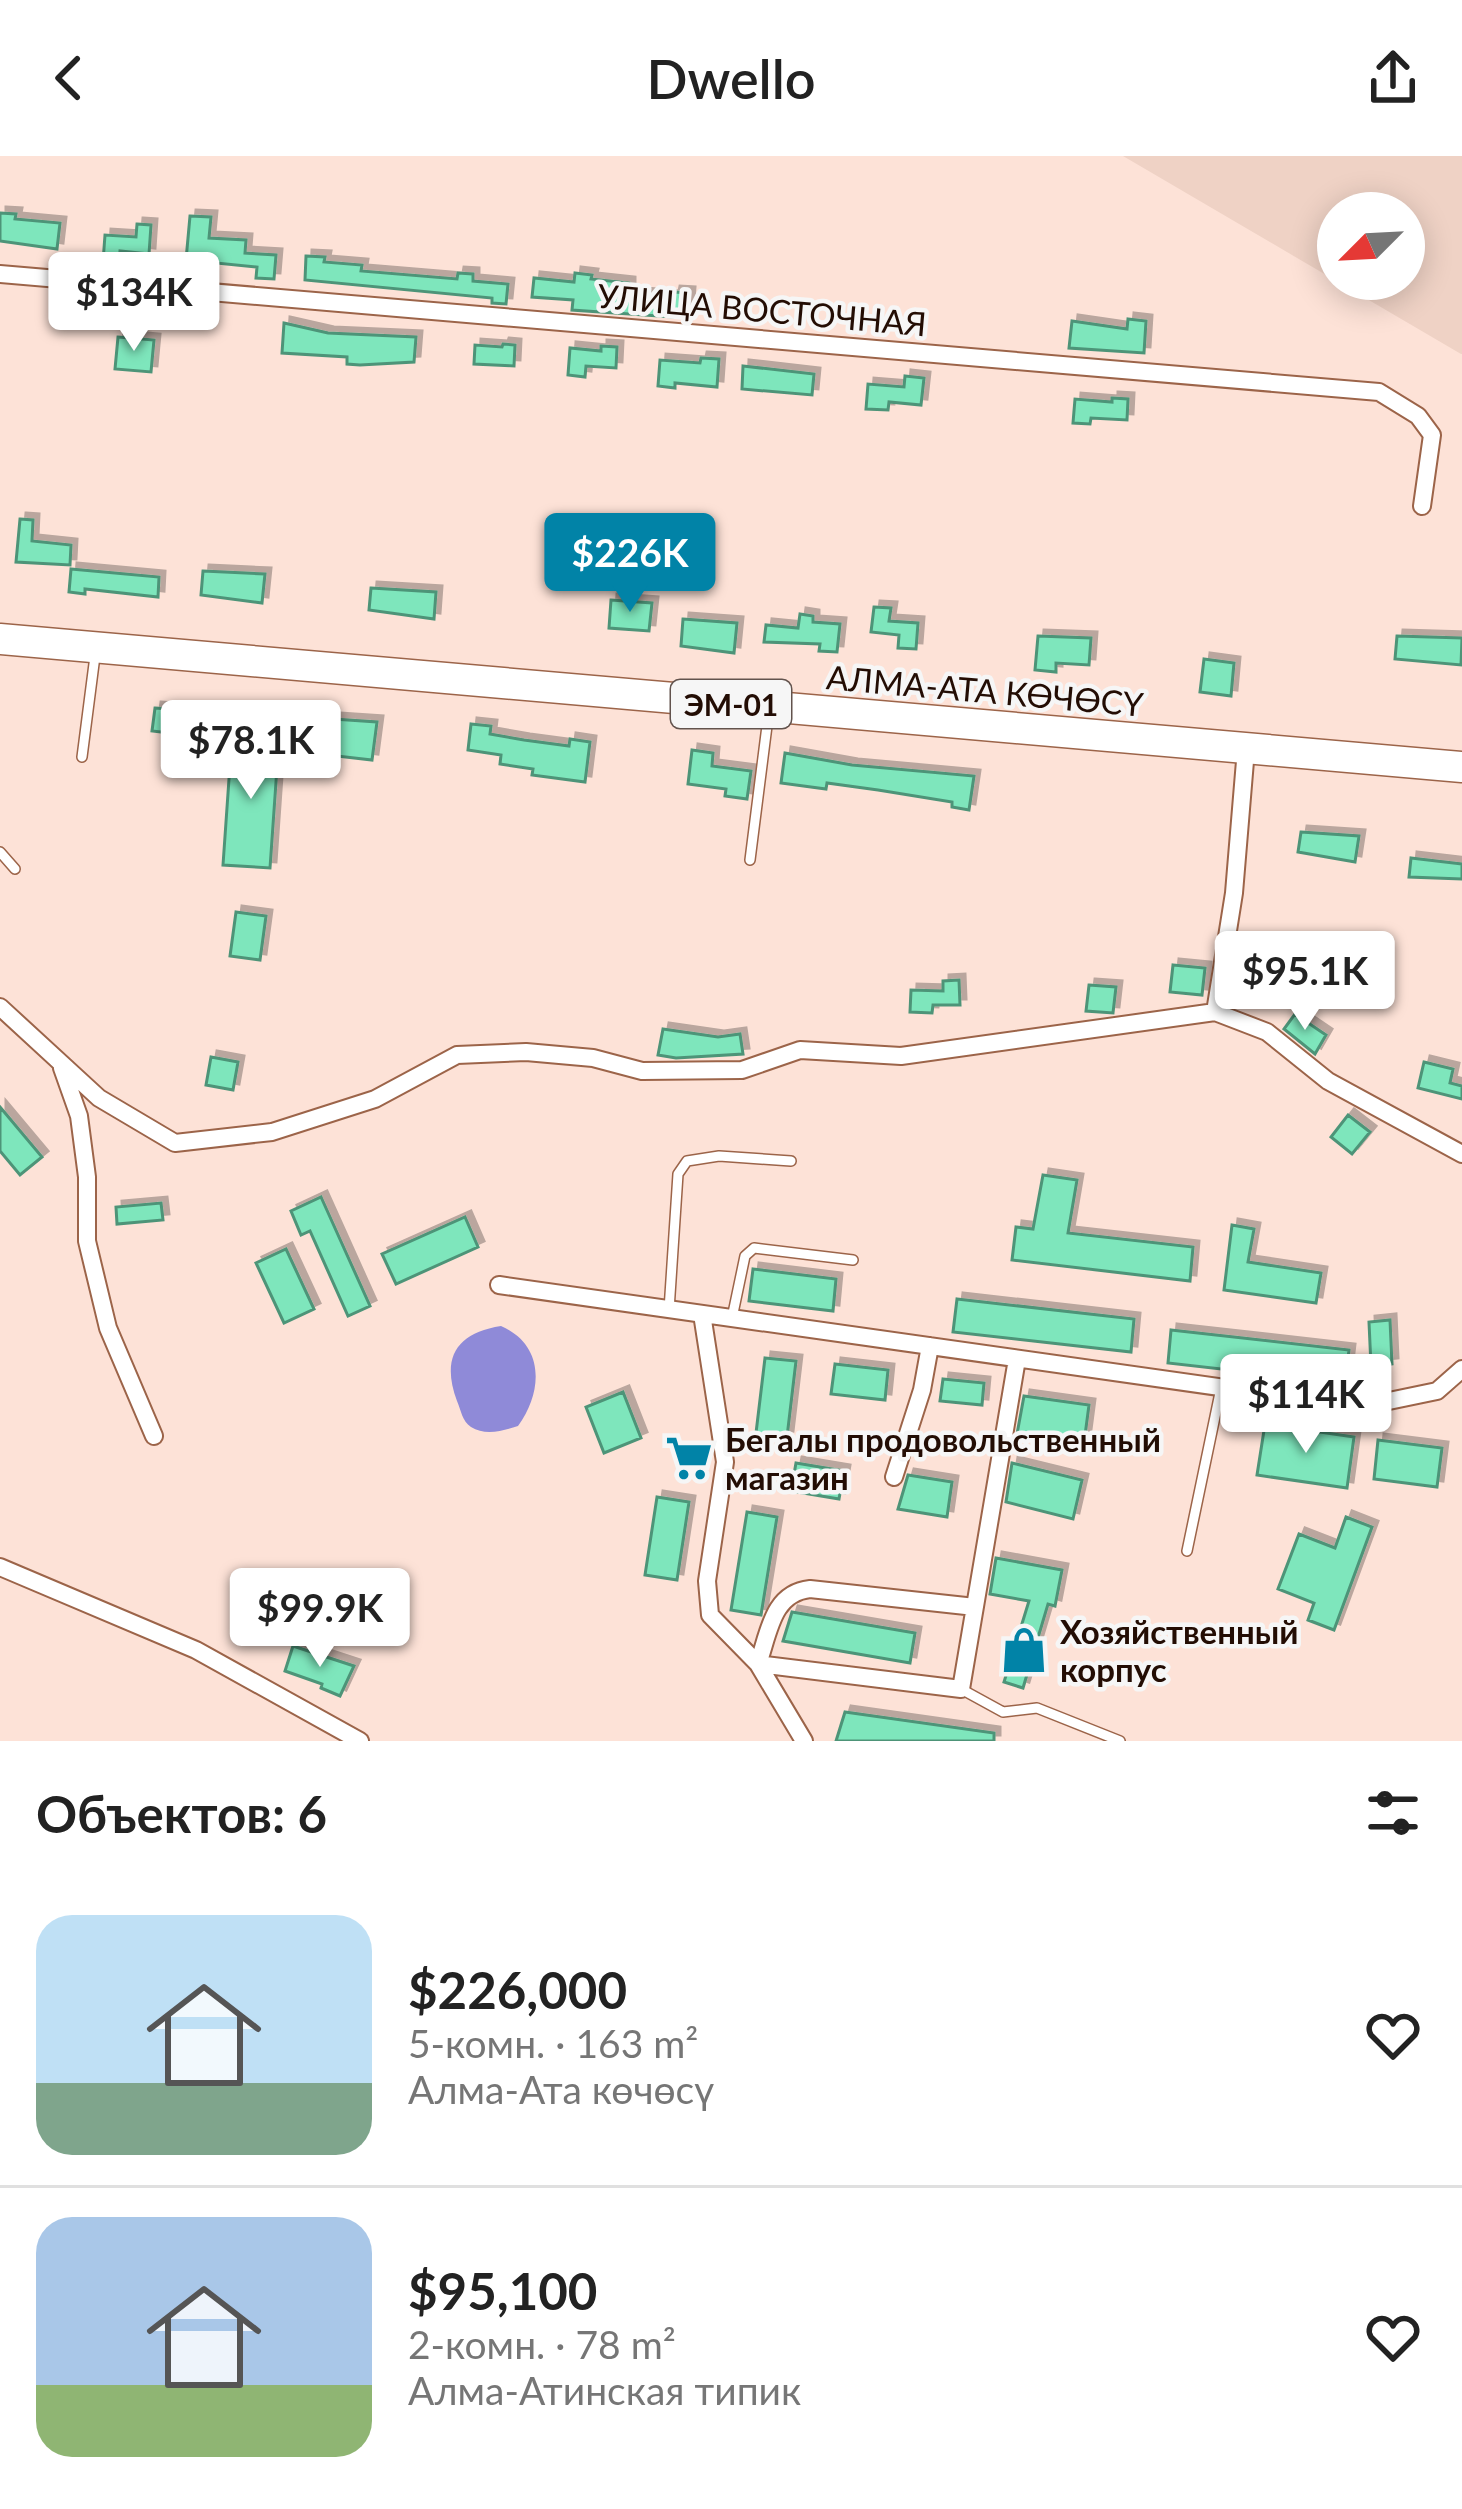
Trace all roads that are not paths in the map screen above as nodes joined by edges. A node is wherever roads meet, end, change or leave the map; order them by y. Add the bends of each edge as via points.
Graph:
1 (0, 274) edge
2 (1422, 506) dead end
3 (0, 639) edge
4 (96, 647) junction
5 (769, 707) junction
6 (1246, 749) junction
7 (82, 758) dead end
8 (1462, 767) edge
9 (0, 852) edge
10 (750, 860) dead end
11 (15, 868) dead end
12 (0, 1007) edge
13 (1215, 1012) junction
14 (61, 1064) junction
15 (1462, 1154) edge
16 (791, 1161) dead end
17 (853, 1260) dead end
18 (499, 1285) dead end
19 (669, 1310) junction
20 (701, 1314) junction
21 (732, 1318) junction
22 (930, 1346) junction
23 (1017, 1359) junction
24 (1462, 1369) edge
25 (1221, 1388) junction
26 (154, 1436) dead end
27 (894, 1478) dead end
28 (1187, 1551) dead end
29 (0, 1567) edge
30 (974, 1607) junction
31 (758, 1664) junction
32 (961, 1689) junction
33 (360, 1741) edge
34 (804, 1741) edge
35 (1120, 1741) edge

1 - 2 street, УЛИЦА ВОСТОЧНАЯ via 1379,392 1432,435
3 - 4 highway, АЛМА-АТА КӨЧӨСҮ / ЭМ-01
4 - 5 highway, АЛМА-АТА КӨЧӨСҮ / ЭМ-01
4 - 7 lane
5 - 6 highway, АЛМА-АТА КӨЧӨСҮ / ЭМ-01
5 - 10 lane
6 - 8 highway, АЛМА-АТА КӨЧӨСҮ / ЭМ-01
6 - 13 street
9 - 11 lane
12 - 14 street
13 - 14 street via 902,1056 800,1050 742,1070 641,1071 526,1052 457,1055 375,1099 272,1132 175,1143 99,1098
13 - 15 street via 1267,1032 1328,1081
14 - 26 street via 79,1116 87,1241 108,1328
16 - 19 lane via 687,1161 677,1174
17 - 21 lane via 754,1248 745,1256
18 - 19 street
19 - 20 street
20 - 21 street
20 - 31 street via 725,1462 707,1580 710,1615
21 - 22 street
22 - 23 street
22 - 27 street
23 - 25 street
23 - 30 street
24 - 25 street via 1436,1391 1360,1407
25 - 28 lane
29 - 33 street via 196,1650
30 - 31 street via 794,1591 781,1600
30 - 32 street
31 - 32 street
31 - 34 street
32 - 35 lane via 1003,1712 1037,1708

